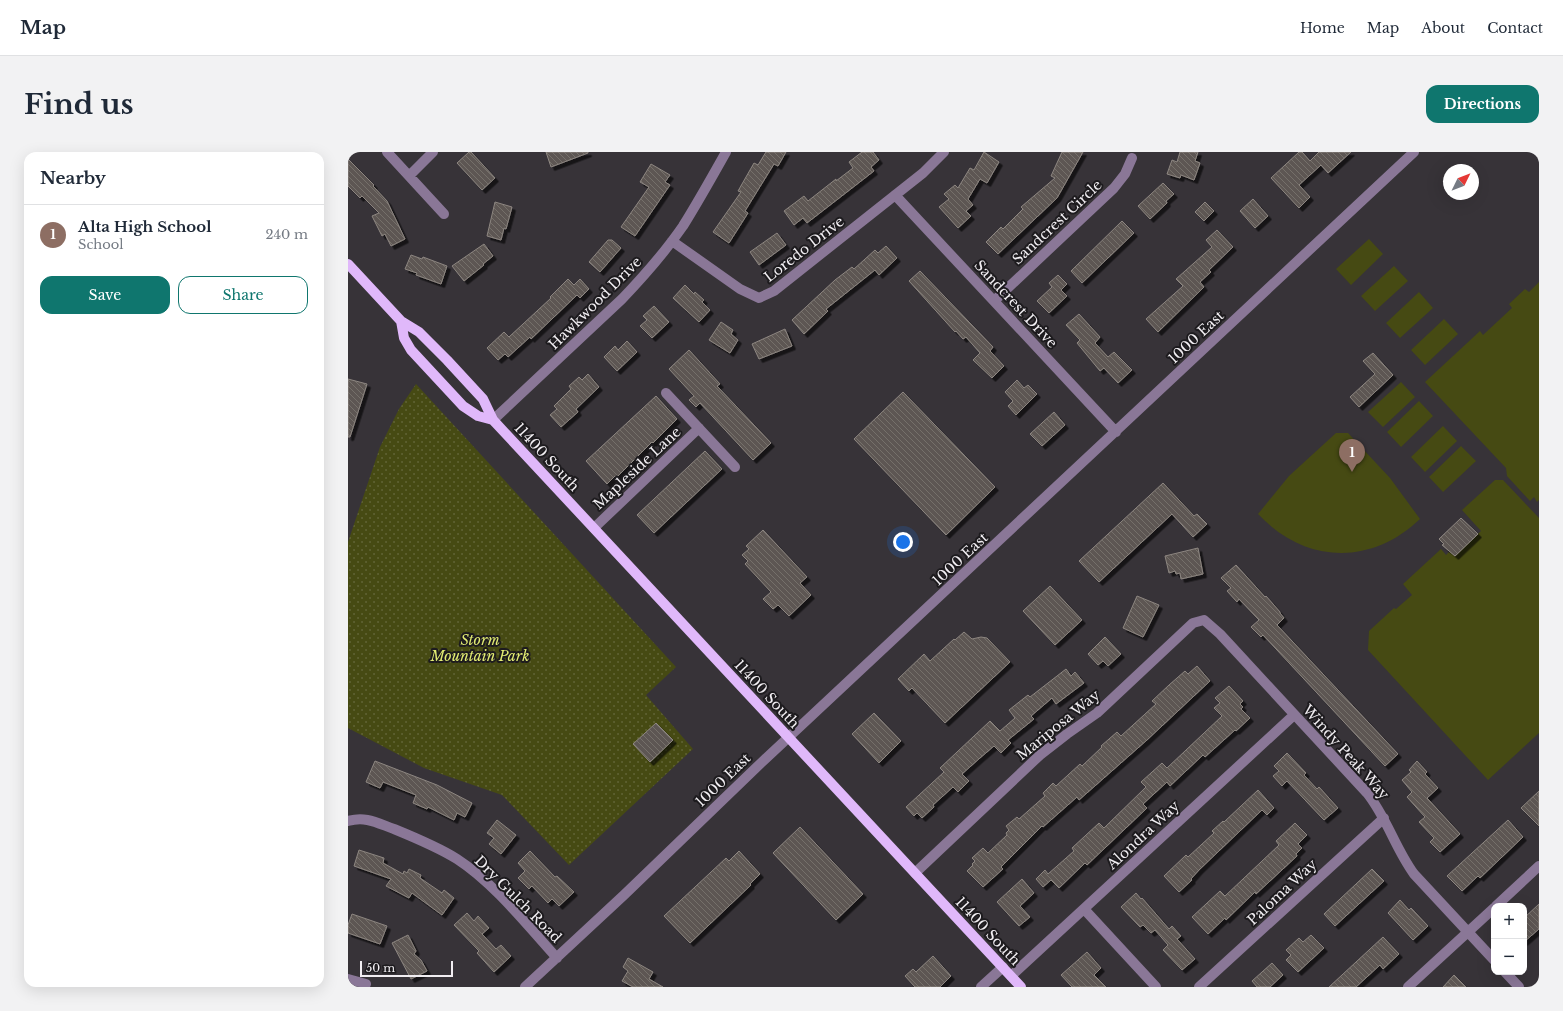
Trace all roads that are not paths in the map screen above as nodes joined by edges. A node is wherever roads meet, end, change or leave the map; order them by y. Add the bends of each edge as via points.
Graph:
1 (387, 152) edge
2 (433, 152) edge
3 (726, 152) edge
4 (944, 152) edge
5 (1414, 152) edge
6 (1132, 158) dead end
7 (409, 176) junction
8 (895, 195) junction
9 (444, 214) dead end
10 (672, 241) junction
11 (348, 264) edge
12 (994, 301) junction
13 (401, 322) junction
14 (666, 393) dead end
15 (493, 420) junction
16 (699, 428) junction
17 (1116, 432) junction
18 (735, 467) dead end
19 (594, 528) junction
20 (1204, 620) joint
21 (1294, 715) junction
22 (789, 738) junction
23 (1384, 818) junction
24 (348, 821) edge
25 (1539, 866) edge
26 (915, 873) junction
27 (1499, 903) edge
28 (1084, 909) junction
29 (1491, 911) edge
30 (1468, 932) junction
31 (1491, 957) edge
32 (557, 958) junction
33 (1003, 967) junction
34 (1508, 975) edge
35 (1011, 976) junction
36 (348, 979) edge
37 (366, 984) dead end
38 (525, 987) edge
39 (981, 987) edge
40 (1021, 987) edge
41 (1156, 987) edge
42 (1200, 987) edge
43 (1408, 987) edge
44 (1519, 987) edge

1 - 7 street
2 - 7 street
3 - 10 street, Hawkwood Drive
4 - 8 street, Loredo Drive
5 - 17 street, 1000 East
6 - 12 street, Sandcrest Circle via 1125,174 1114,188
7 - 9 street
8 - 10 street, Loredo Drive via 774,291 759,298 740,289
8 - 12 street, Sandcrest Drive
10 - 15 street, Hawkwood Drive via 622,299
11 - 13 main road, 11400 South
12 - 17 street, Sandcrest Drive
13 - 15 main road, 11400 South via 419,332 447,360 482,399
13 - 15 main road, 11400 South via 404,338 411,350 463,406 478,416
14 - 16 street, Mapleside Lane
15 - 19 main road, 11400 South
16 - 18 street, Mapleside Lane
16 - 19 street, Mapleside Lane
17 - 22 street, 1000 East
19 - 22 main road, 11400 South
20 - 21 street, Windy Peak Way
20 - 26 street, Mariposa Way via 1193,623 1097,713 1040,755
21 - 23 street, Windy Peak Way via 1367,793
21 - 28 street, Alondra Way
22 - 26 main road, 11400 South
22 - 32 street, 1000 East
23 - 30 street, Windy Peak Way via 1404,861
23 - 42 street, Paloma Way
24 - 32 street, Dry Gulch Road via 363,818 376,822 432,845 458,860 481,878
25 - 27 street
26 - 33 main road, 11400 South
28 - 35 street, Alondra Way
28 - 41 street
29 - 30 street
30 - 31 street, Windy Peak Way
30 - 43 street
32 - 38 street, 1000 East
33 - 35 main road, 11400 South
33 - 39 street
34 - 44 street
35 - 40 main road, 11400 South
36 - 37 street

